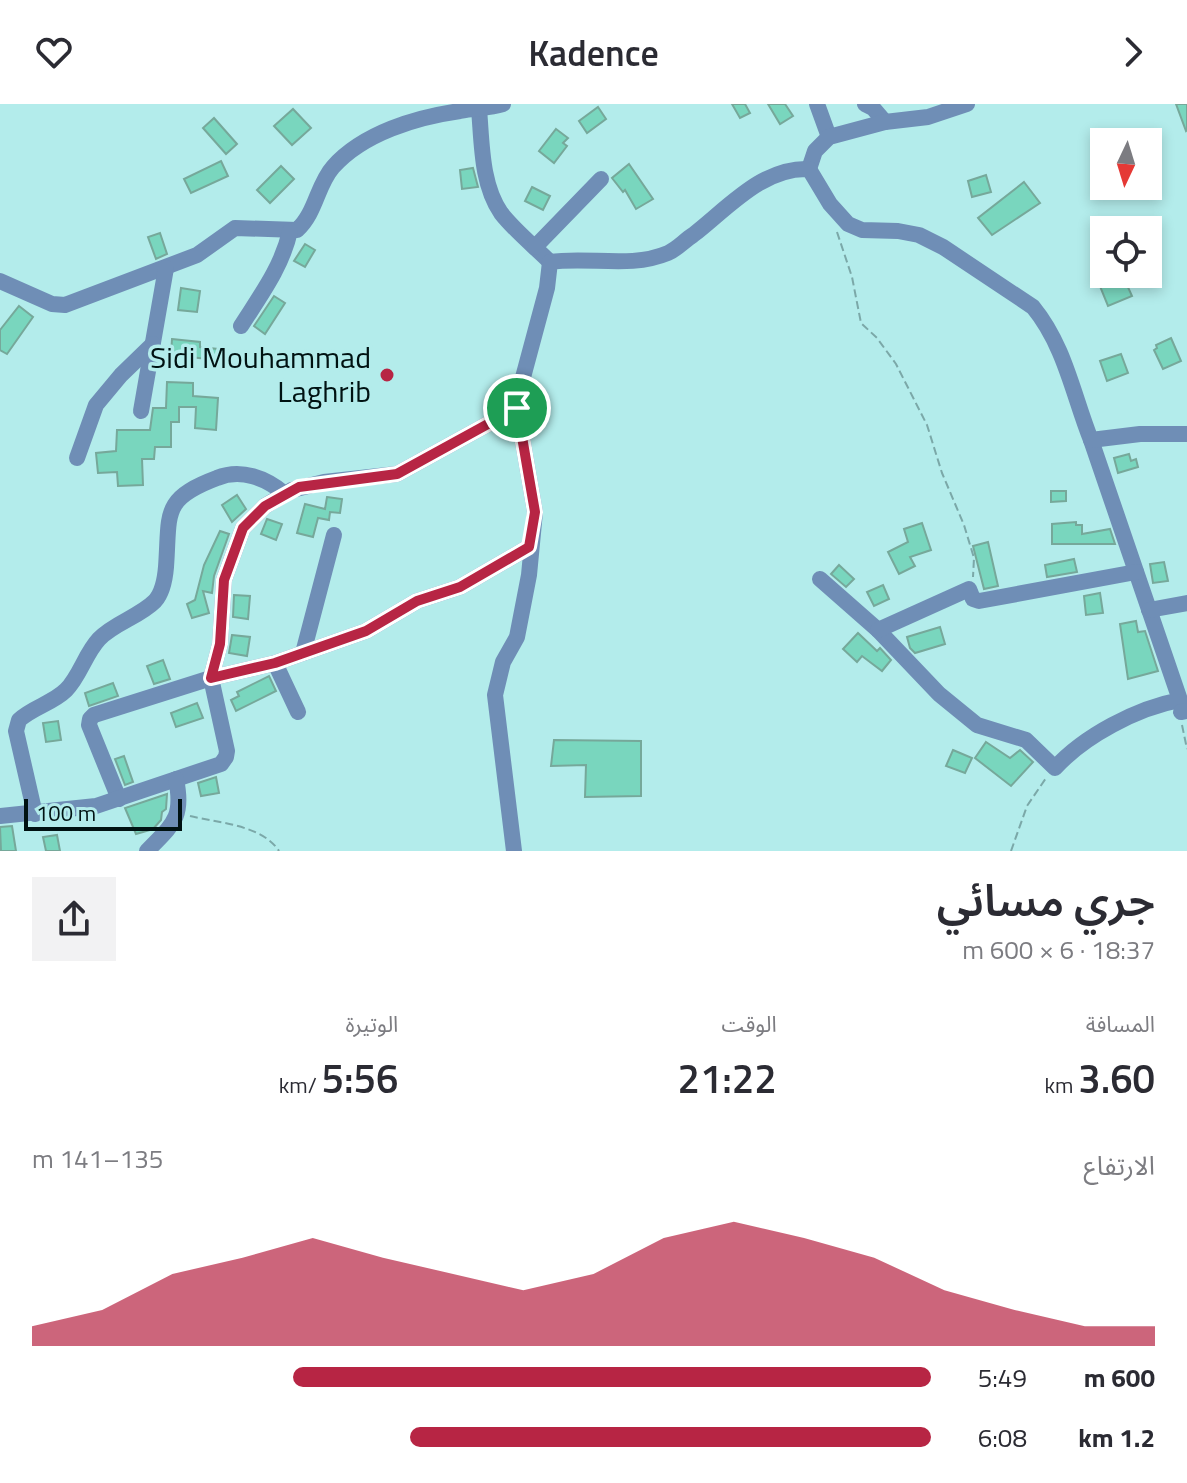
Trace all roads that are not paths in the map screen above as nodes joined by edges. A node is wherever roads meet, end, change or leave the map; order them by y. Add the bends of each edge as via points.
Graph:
1 (503, 104) edge
2 (817, 104) edge
3 (865, 104) edge
4 (967, 104) edge
5 (479, 109) junction
6 (885, 122) junction
7 (829, 137) junction
8 (809, 169) junction
9 (601, 179) dead end
10 (290, 231) junction
11 (535, 247) junction
12 (550, 262) junction
13 (166, 268) junction
14 (2, 284) edge
15 (241, 326) dead end
16 (153, 344) junction
17 (517, 408) junction
18 (141, 411) dead end
19 (1187, 434) edge
20 (1091, 440) junction
21 (77, 458) dead end
22 (285, 494) junction
23 (334, 535) dead end
24 (529, 547) junction
25 (1136, 572) junction
26 (820, 579) dead end
27 (1187, 603) edge
28 (1149, 610) junction
29 (878, 630) junction
30 (303, 653) junction
31 (275, 663) junction
32 (211, 678) junction
33 (298, 712) dead end
34 (176, 779) junction
35 (119, 799) junction
36 (35, 814) junction
37 (0, 816) edge
38 (147, 851) edge
39 (514, 851) edge

1 - 5 street
2 - 7 street
3 - 6 street
4 - 6 street via 920,119
5 - 10 street via 447,113 364,142 327,174 301,228
5 - 11 street via 490,190 500,211
6 - 7 street
7 - 8 street via 815,151
8 - 12 street via 785,170 769,178 671,252 635,261
8 - 20 street via 848,224 919,235 1026,300 1054,339
9 - 11 street
10 - 13 street via 235,228 197,255
10 - 15 street via 277,267
11 - 12 street
12 - 17 street
13 - 14 street via 62,305
13 - 16 street
16 - 18 street
16 - 21 street via 96,405
17 - 22 street via 397,474 324,482
17 - 24 street via 535,512
19 - 20 street
20 - 25 street
22 - 32 street via 243,528 224,580 220,644
22 - 36 street via 264,480 234,474 210,480 177,499 170,510 160,595 100,638 68,689 28,712 17,725
23 - 30 street
24 - 30 street via 460,587 417,601 366,631
24 - 39 street via 517,637 503,662 495,695
25 - 28 street
25 - 29 street via 979,601 969,589
26 - 29 street
27 - 28 street
28 - 29 street via 1180,700 1155,705 1082,742 1055,768 1026,740 981,729
30 - 31 street
31 - 32 street
31 - 33 street
32 - 34 street via 226,757 221,764
32 - 35 street via 90,719
34 - 35 street
34 - 38 street via 178,813
35 - 36 street
36 - 37 street

